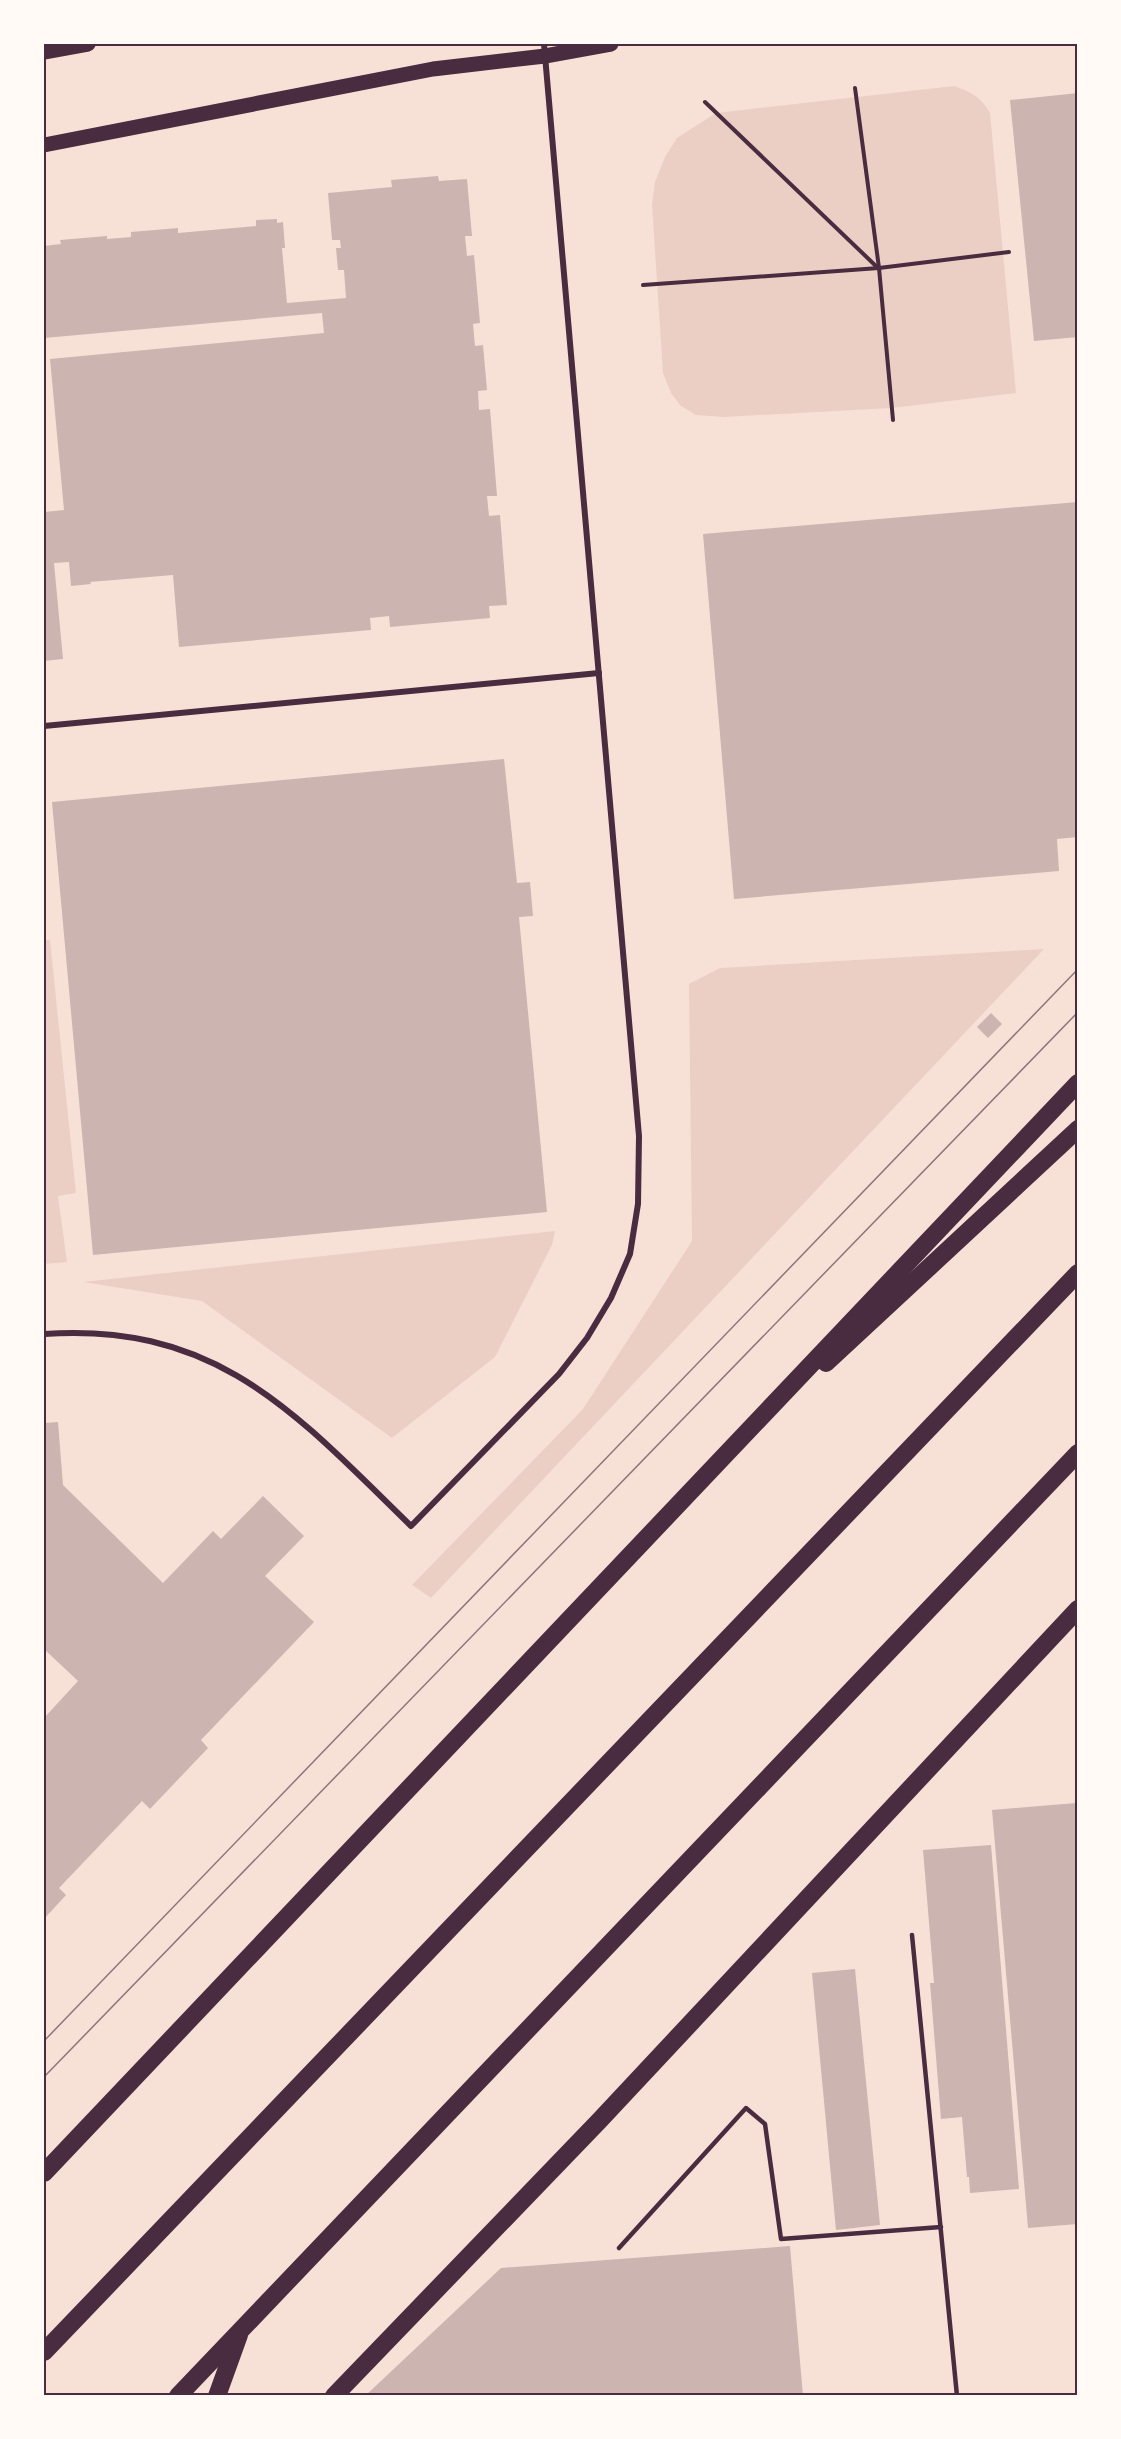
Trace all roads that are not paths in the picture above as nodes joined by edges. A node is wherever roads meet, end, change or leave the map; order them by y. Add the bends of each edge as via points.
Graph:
1 (88, 44) edge
2 (611, 44) edge
3 (545, 50) edge
4 (44, 52) edge
5 (44, 145) edge
6 (599, 673) junction
7 (44, 726) edge
8 (1077, 1083) edge
9 (1077, 1129) edge
10 (1077, 1272) edge
11 (44, 1334) edge
12 (1077, 1453) edge
13 (714, 1465) junction
14 (1077, 1609) edge
15 (912, 1935) dead end
16 (44, 2173) edge
17 (940, 2227) junction
18 (619, 2248) dead end
19 (242, 2326) junction
20 (44, 2352) edge
21 (178, 2396) edge
22 (217, 2396) edge
23 (334, 2396) edge
24 (957, 2396) edge

1 - 4 main road
2 - 3 main road
3 - 5 main road
3 - 6 street
6 - 7 street
6 - 11 street via 639,1136 638,1204 630,1254 611,1298 559,1374 411,1526 320,1437 281,1403 243,1378 202,1357 125,1335
8 - 13 highway
9 - 13 highway
10 - 20 highway
12 - 19 highway
13 - 16 highway
14 - 23 highway via 607,2113
15 - 17 lane
17 - 18 lane via 781,2239 765,2124 746,2108
17 - 24 lane
19 - 21 highway
19 - 22 highway

